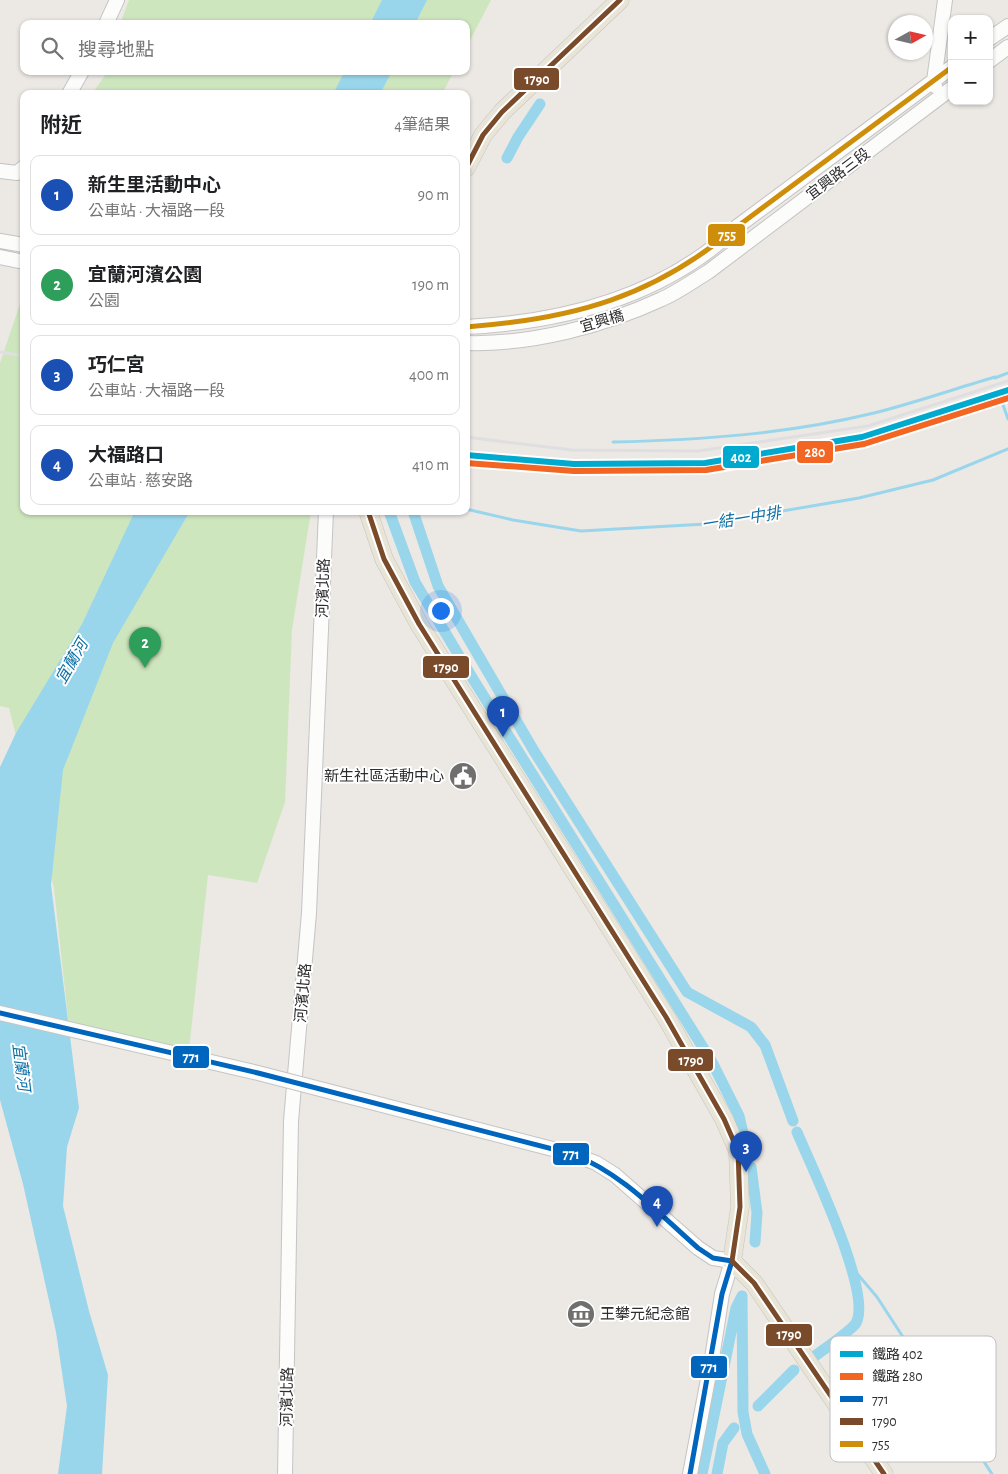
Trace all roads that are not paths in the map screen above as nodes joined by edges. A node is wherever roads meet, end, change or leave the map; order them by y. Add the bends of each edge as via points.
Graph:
1 (117, 0) edge
2 (620, 0) edge
3 (945, 0) edge
4 (108, 20) edge
5 (1008, 26) edge
6 (993, 37) edge
7 (1008, 47) edge
8 (990, 60) edge
9 (948, 70) edge
10 (80, 75) edge
11 (934, 80) junction
12 (71, 90) edge
13 (948, 91) edge
14 (939, 98) junction
15 (470, 160) edge
16 (20, 170) edge
17 (0, 171) edge
18 (0, 241) edge
19 (20, 244) edge
20 (714, 249) joint
21 (0, 257) edge
22 (724, 260) joint
23 (20, 261) edge
24 (470, 328) edge
25 (470, 343) edge
26 (326, 515) edge
27 (369, 515) edge
28 (0, 1013) edge
29 (732, 1261) junction
30 (830, 1395) edge
31 (876, 1462) edge
32 (285, 1474) edge
33 (690, 1474) edge
34 (884, 1474) edge

1 - 4 street
2 - 15 main road via 502,112 483,135
3 - 11 street
5 - 6 street
7 - 8 street
9 - 11 street, 宜興路三段
10 - 12 street
11 - 14 street
11 - 20 street, 宜興路三段 via 738,226
13 - 14 street, 宜興路三段
14 - 22 street, 宜興路三段
16 - 17 street
18 - 19 street
20 - 24 street, 宜興橋 via 660,282 578,312
21 - 23 street
22 - 25 street, 宜興橋 via 664,298 607,321 526,338
26 - 32 street, 河濱北路 via 309,914 291,1121
27 - 29 main road via 384,559 418,624 666,1017 724,1119 738,1152 740,1207
28 - 29 street, bridge via 267,1076 572,1154 615,1175 698,1248 713,1258
29 - 30 main road via 754,1283
29 - 33 street via 722,1294
31 - 34 main road

